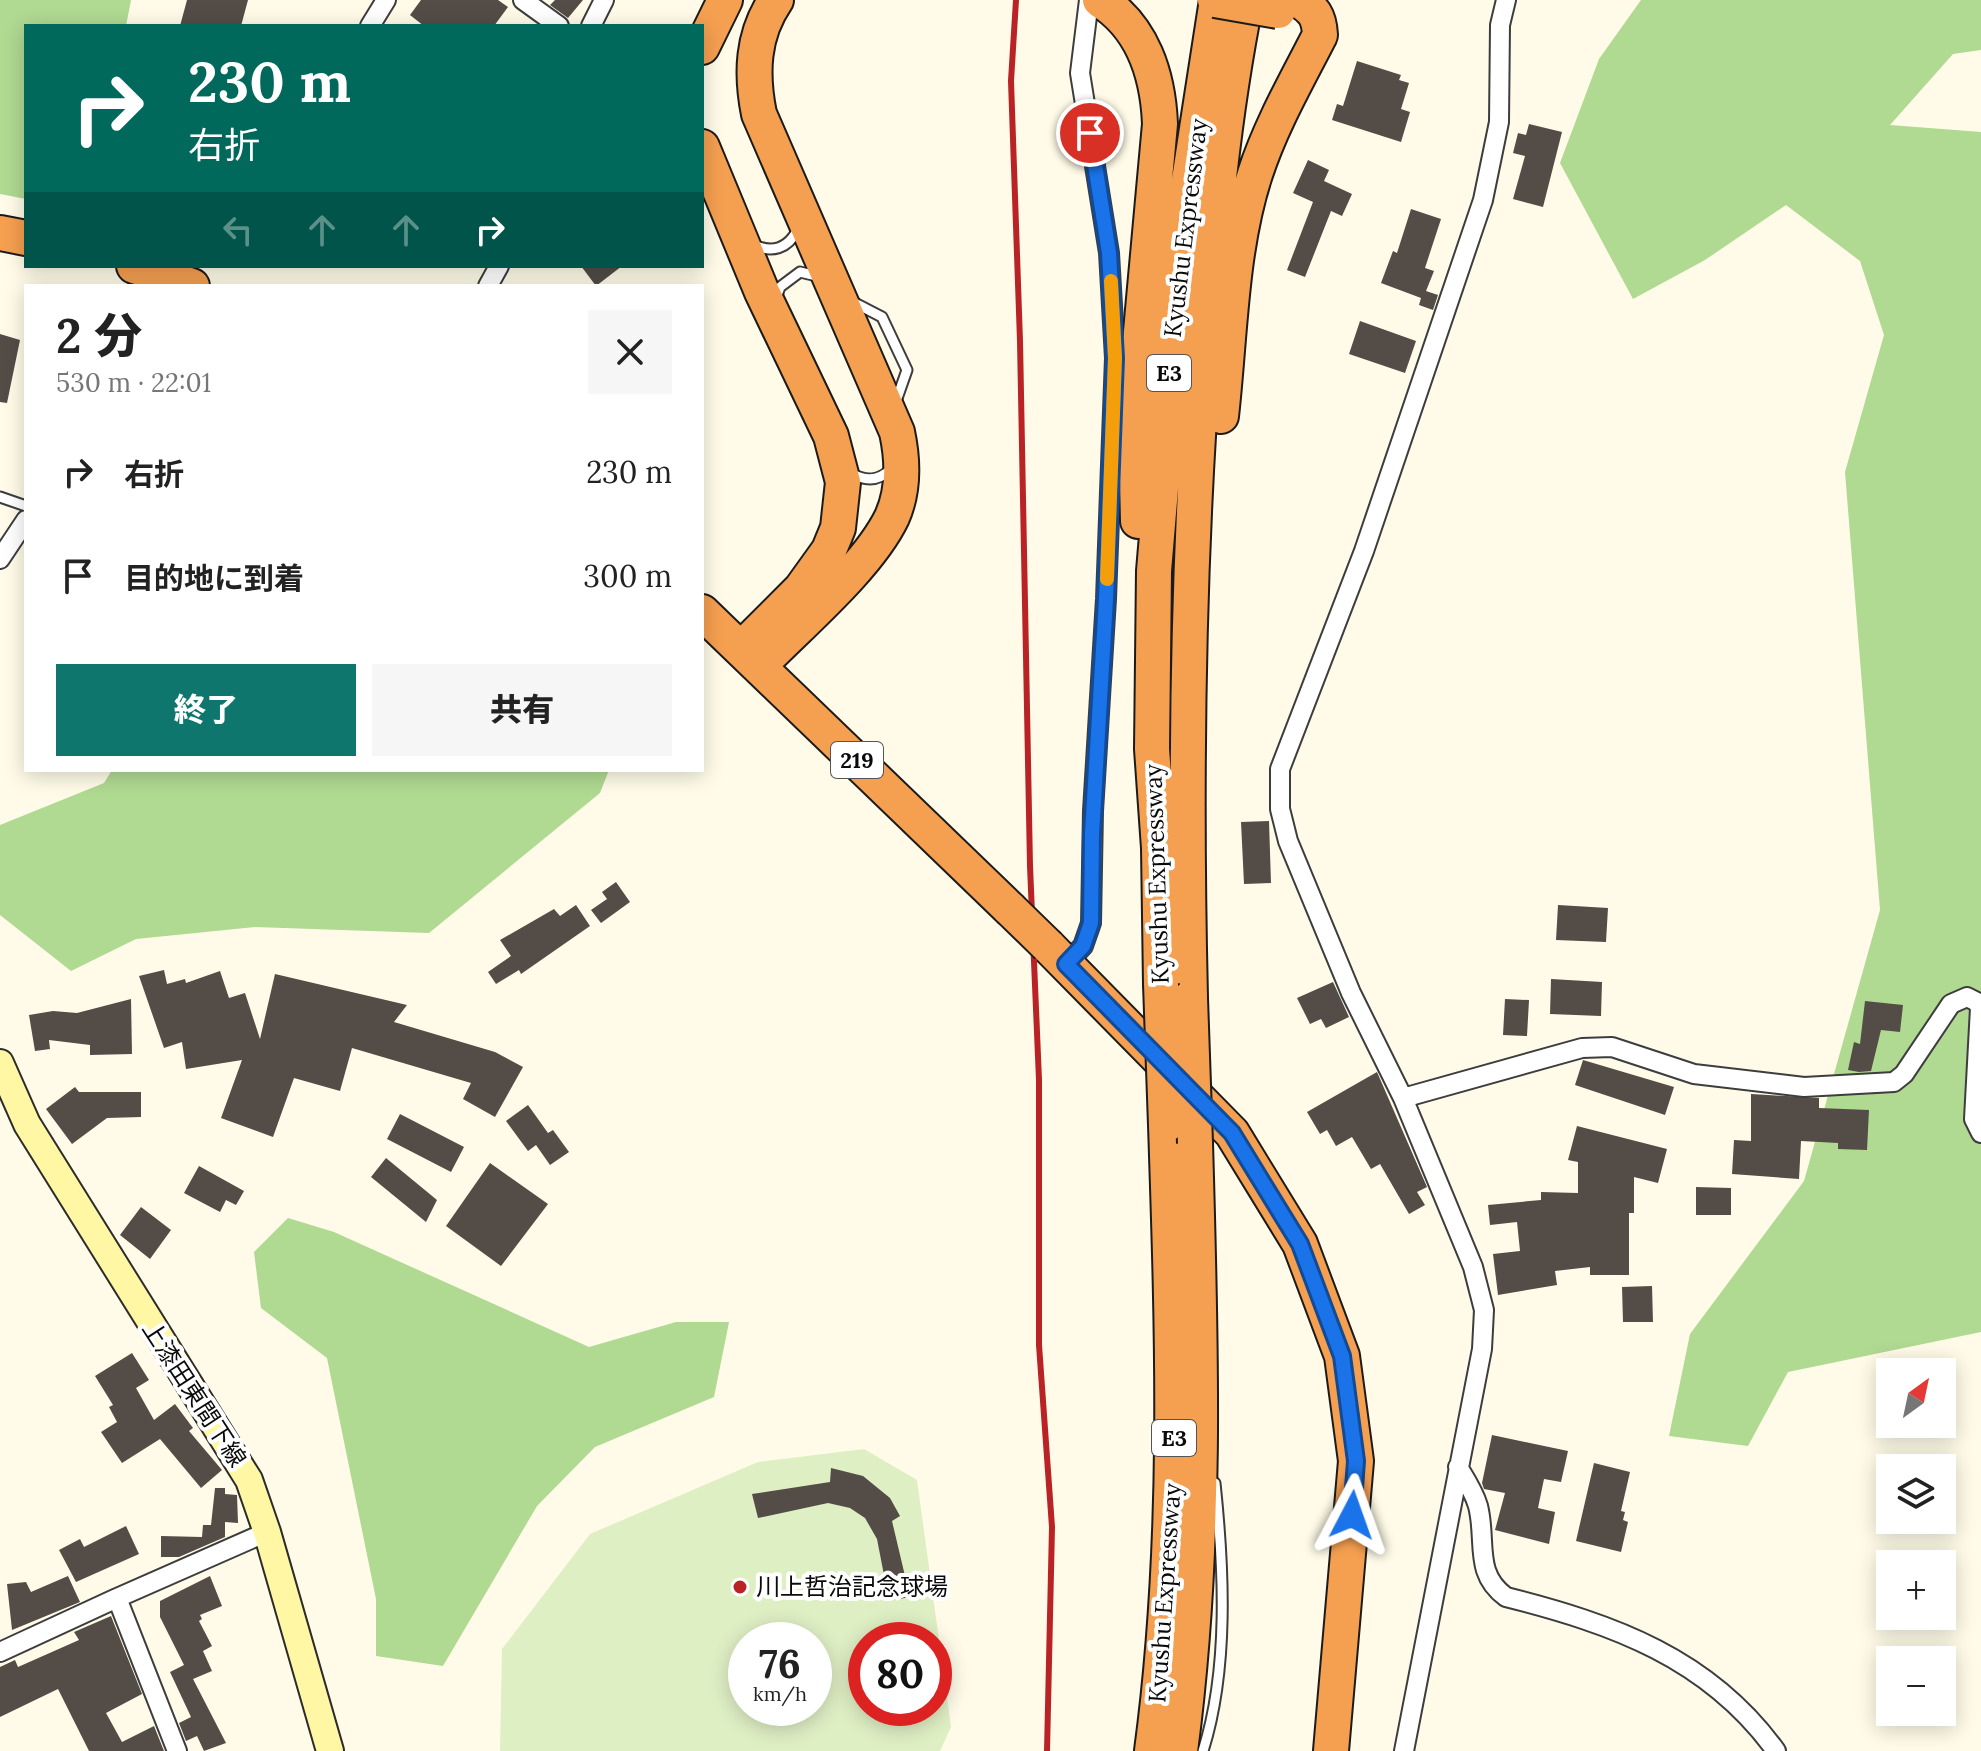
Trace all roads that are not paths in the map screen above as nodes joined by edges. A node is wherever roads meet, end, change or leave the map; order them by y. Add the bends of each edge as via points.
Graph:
1 (386, 0) edge
2 (523, 0) edge
3 (604, 0) edge
4 (725, 0) edge
5 (776, 0) edge
6 (1216, 0) edge
7 (1246, 0) edge
8 (1506, 0) edge
9 (1099, 1) edge
10 (1304, 5) edge
11 (371, 24) edge
12 (556, 24) edge
13 (592, 24) edge
14 (704, 43) edge
15 (704, 152) edge
16 (798, 205) junction
17 (0, 233) edge
18 (738, 235) junction
19 (24, 238) edge
20 (139, 268) edge
21 (178, 284) edge
22 (838, 290) junction
23 (774, 316) junction
24 (901, 452) junction
25 (839, 459) junction
26 (0, 497) edge
27 (24, 505) edge
28 (24, 523) edge
29 (0, 559) edge
30 (1190, 581) junction
31 (704, 614) edge
32 (751, 657) junction
33 (1152, 749) junction
34 (1057, 955) junction
35 (1176, 991) junction
36 (0, 1063) edge
37 (1403, 1098) junction
38 (1981, 1133) edge
39 (1188, 1352) junction
40 (1211, 1444) dead end
41 (1458, 1467) junction
42 (1214, 1475) dead end
43 (1159, 1478) dead end
44 (267, 1532) junction
45 (117, 1598) junction
46 (0, 1652) edge
47 (1148, 1688) dead end
48 (177, 1751) edge
49 (330, 1751) edge
50 (1142, 1751) edge
51 (1152, 1751) edge
52 (1180, 1751) edge
53 (1203, 1751) edge
54 (1331, 1751) edge
55 (1404, 1751) edge
56 (1776, 1751) edge

1 - 11 street
2 - 12 street
3 - 13 street
4 - 14 highway
5 - 16 highway via 758,38 754,88 767,138
6 - 10 highway, bridge
6 - 33 highway, Kyushu Expressway / E3 via 1185,206 1167,395 1154,571
7 - 30 highway, Kyushu Expressway / E3 via 1214,214
8 - 37 street via 1500,25 1499,122 1483,200 1364,551 1280,769 1280,809 1288,841 1351,993
9 - 33 highway via 1140,42 1159,94 1135,397 1139,573
9 - 34 street via 1080,73 1109,253 1115,358 1106,599 1091,923 1083,946
10 - 30 highway via 1319,20 1320,35 1273,127 1242,227 1220,426
15 - 18 highway
16 - 18 lane via 798,229 786,245 765,249
16 - 22 highway
17 - 19 highway
18 - 23 highway
20 - 21 highway
22 - 23 lane via 812,273 800,272 780,287
22 - 24 highway via 891,415
23 - 25 highway
24 - 25 lane via 882,478 853,475
24 - 32 highway via 898,496 870,551
25 - 32 highway via 842,505 829,550
26 - 27 lane
28 - 29 street
30 - 35 highway, Kyushu Expressway / E3
31 - 32 highway, 219
32 - 34 highway, 219, bridge
33 - 35 highway, Kyushu Expressway / E3
34 - 54 highway, 219 via 1232,1133 1300,1244 1342,1356 1356,1461
35 - 39 highway, Kyushu Expressway / E3, bridge via 1195,1143
35 - 39 highway, Kyushu Expressway / E3, bridge via 1166,1125
36 - 44 main road, 上漆田東間下線 via 27,1124 249,1480
37 - 38 street via 1582,1048 1612,1047 1694,1074 1804,1087 1894,1082 1951,1004 1967,997 1980,1008 1974,1119
37 - 41 street via 1473,1267 1484,1310 1482,1349
39 - 40 lane
39 - 43 lane
39 - 51 highway, Kyushu Expressway / E3
39 - 52 highway, Kyushu Expressway / E3 via 1199,1563
41 - 55 street
41 - 56 street via 1479,1509 1482,1564 1494,1588 1506,1597 1617,1630 1684,1664 1729,1695
42 - 53 lane via 1223,1566 1214,1716
44 - 45 street
44 - 49 main road, 上漆田東間下線
45 - 46 street
45 - 48 street
47 - 50 lane

